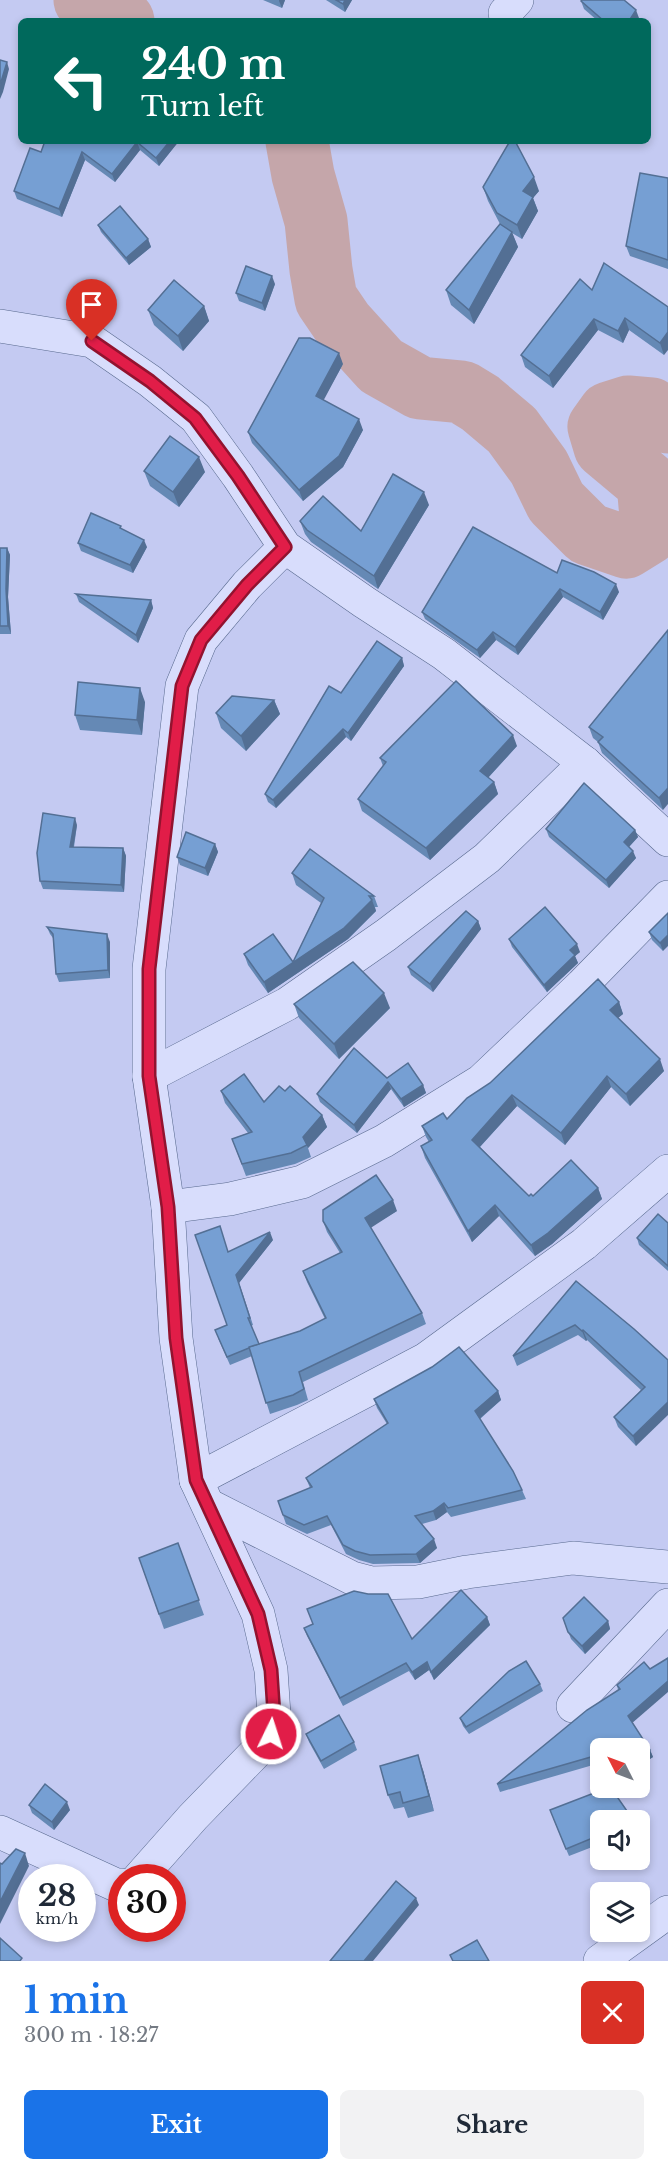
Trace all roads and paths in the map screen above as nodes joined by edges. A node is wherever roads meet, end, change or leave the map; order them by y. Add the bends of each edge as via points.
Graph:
1 (0, 326) edge
2 (285, 547) junction
3 (585, 763) junction
4 (668, 840) edge
5 (668, 897) edge
6 (149, 1076) junction
7 (668, 1171) edge
8 (168, 1207) junction
9 (203, 1493) junction
10 (668, 1567) edge
11 (668, 1605) edge
12 (573, 1706) dead end
13 (0, 1832) edge
14 (151, 1864) edge
15 (108, 1881) edge
16 (668, 1912) edge
17 (600, 1961) edge

1 - 2 street via 92,341 150,381 195,418
2 - 3 street via 444,654
2 - 6 street via 201,640 182,686 149,969
3 - 4 street
3 - 6 street via 487,858 386,935 287,1004
5 - 8 street via 481,1081 384,1141 302,1182 230,1199
6 - 8 street
7 - 9 street via 584,1244 426,1359
8 - 9 street via 176,1338
9 - 10 street via 352,1578 371,1583 418,1582 573,1558
9 - 14 street via 258,1614 271,1670 274,1715 271,1734 261,1747
11 - 12 street
13 - 15 street
16 - 17 street

